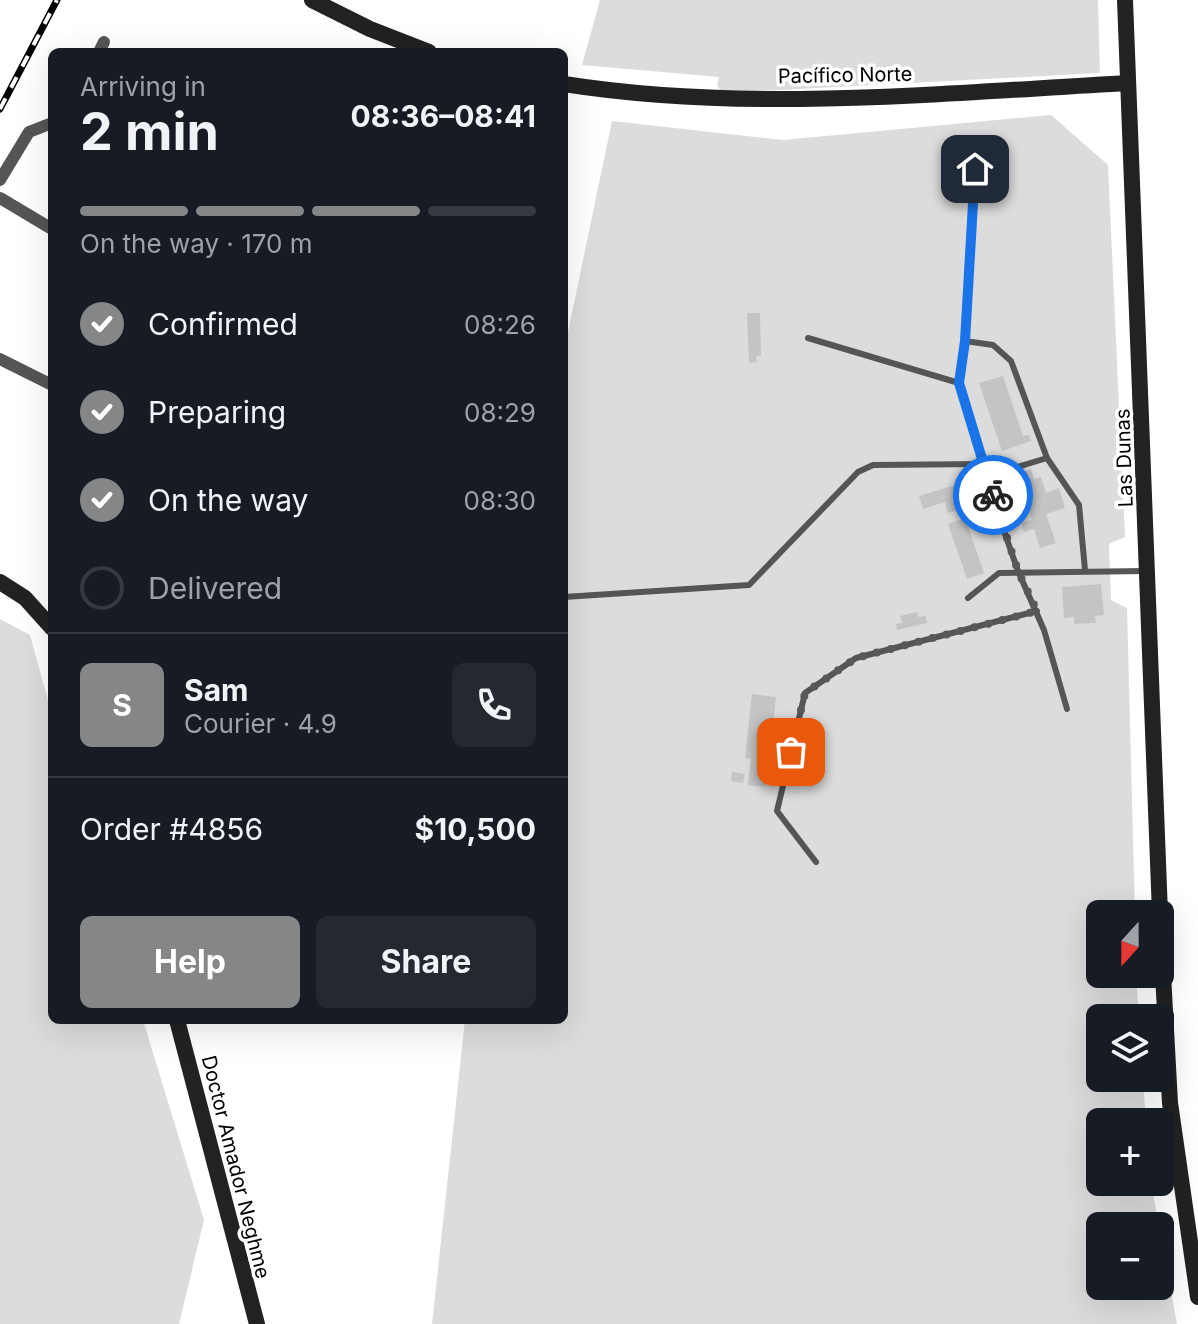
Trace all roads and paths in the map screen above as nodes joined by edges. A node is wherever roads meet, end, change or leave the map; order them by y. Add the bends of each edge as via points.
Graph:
1 (312, 0) edge
2 (1125, 0) edge
3 (420, 48) edge
4 (1128, 83) junction
5 (568, 84) edge
6 (48, 124) edge
7 (975, 169) dead end
8 (0, 180) edge
9 (0, 198) edge
10 (48, 227) edge
11 (808, 338) dead end
12 (965, 341) junction
13 (0, 359) edge
14 (48, 383) edge
15 (959, 383) junction
16 (1047, 458) junction
17 (985, 464) junction
18 (988, 476) junction
19 (1085, 570) junction
20 (1018, 571) junction
21 (1148, 571) junction
22 (0, 582) edge
23 (568, 597) edge
24 (968, 598) dead end
25 (1037, 611) junction
26 (48, 617) edge
27 (1067, 709) dead end
28 (816, 862) dead end
29 (1159, 900) edge
30 (1164, 988) edge
31 (178, 1024) edge
32 (1195, 1270) edge
33 (1198, 1297) edge
34 (257, 1324) edge

1 - 3 main road
2 - 4 main road, Las Dunas
4 - 5 main road, Pacífico Norte via 832,98 700,96
4 - 21 main road, Las Dunas
6 - 8 street via 29,132
7 - 12 lane
9 - 10 street
11 - 15 lane
12 - 15 lane
12 - 16 lane via 993,345 1011,361
13 - 14 street
15 - 17 lane
16 - 18 lane
16 - 19 lane via 1079,505
17 - 18 lane
17 - 23 lane via 873,465 858,472 749,585
18 - 20 lane
19 - 20 lane
19 - 21 lane
20 - 24 lane via 999,573
20 - 25 lane
21 - 29 main road, Las Dunas
22 - 26 main road
25 - 27 lane
25 - 28 lane via 856,658 805,693 777,811
30 - 32 main road, Las Dunas via 1170,1103
31 - 34 main road, Doctor Amador Neghme
32 - 33 main road, Las Dunas

